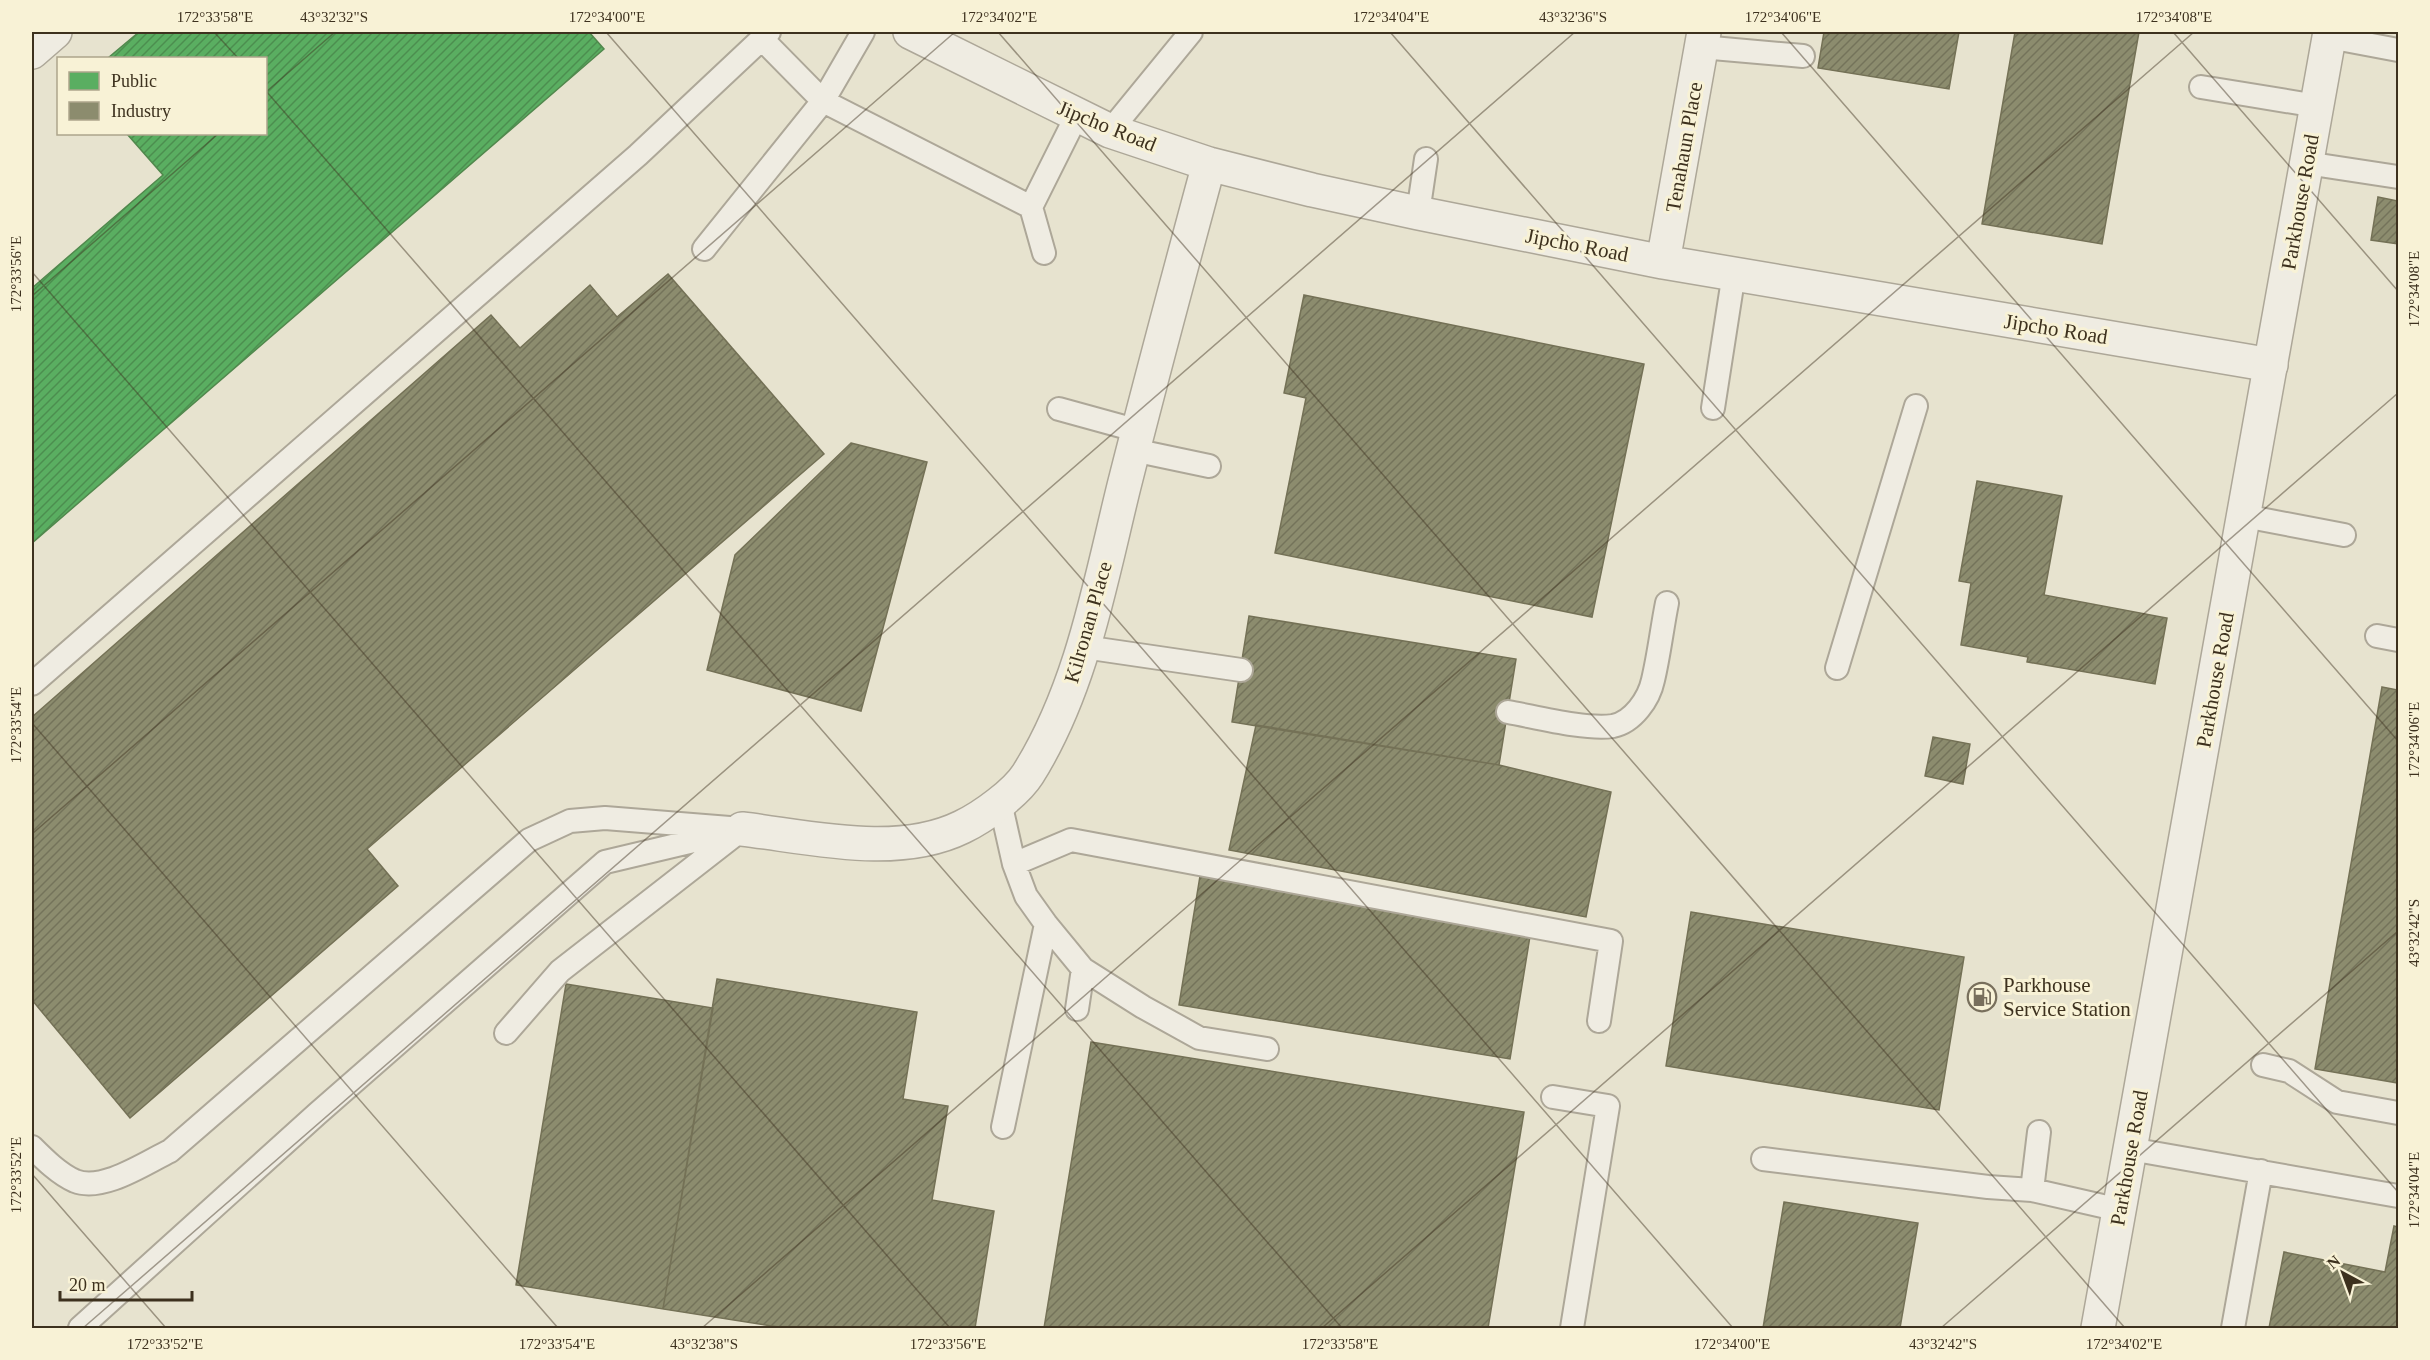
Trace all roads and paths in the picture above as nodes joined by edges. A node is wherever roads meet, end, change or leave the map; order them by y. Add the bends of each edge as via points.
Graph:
1 (55, 32) edge
2 (863, 32) edge
3 (910, 32) edge
4 (1191, 32) edge
5 (2330, 34) edge
6 (766, 35) edge
7 (1702, 39) edge
8 (2398, 50) edge
9 (32, 52) edge
10 (1803, 56) dead end
11 (2201, 87) dead end
12 (823, 101) junction
13 (2317, 106) junction
14 (1077, 115) junction
15 (1110, 131) junction
16 (1426, 159) dead end
17 (2306, 163) junction
18 (1209, 164) junction
19 (2398, 177) edge
20 (1031, 207) junction
21 (1418, 213) junction
22 (704, 249) dead end
23 (1044, 253) dead end
24 (1663, 262) junction
25 (1734, 273) junction
26 (2271, 365) junction
27 (1916, 405) dead end
28 (1713, 408) dead end
29 (1059, 409) dead end
30 (1136, 440) junction
31 (1209, 466) dead end
32 (2244, 516) junction
33 (2344, 535) dead end
34 (1667, 603) dead end
35 (1083, 647) junction
36 (1838, 668) dead end
37 (1241, 670) dead end
38 (32, 684) edge
39 (1508, 712) dead end
40 (1000, 802) junction
41 (742, 829) junction
42 (1014, 864) junction
43 (1046, 924) junction
44 (1083, 969) junction
45 (1077, 1009) dead end
46 (1599, 1021) dead end
47 (506, 1033) dead end
48 (1267, 1049) dead end
49 (2264, 1065) dead end
50 (1552, 1098) dead end
51 (2398, 1113) edge
52 (1003, 1127) dead end
53 (2039, 1132) dead end
54 (32, 1147) edge
55 (2130, 1149) junction
56 (1763, 1159) dead end
57 (2261, 1171) junction
58 (2032, 1190) junction
59 (2398, 1196) edge
60 (2120, 1209) junction
61 (80, 1329) edge
62 (1572, 1329) edge
63 (2098, 1329) edge
64 (2233, 1329) edge

1 - 9 street
2 - 12 lane
3 - 14 street, Jipcho Road
4 - 15 lane
5 - 8 lane
5 - 13 street, Parkhouse Road
6 - 12 lane
6 - 38 lane via 638,155
7 - 10 lane
7 - 24 street, Tenahaun Place
11 - 13 lane
12 - 20 lane
12 - 22 lane
13 - 17 street, Parkhouse Road
14 - 15 street, Jipcho Road
14 - 20 lane
15 - 18 street, Jipcho Road
16 - 21 lane
17 - 19 lane
17 - 26 street, Parkhouse Road
18 - 21 street, Jipcho Road
18 - 30 street, Kilronan Place
20 - 23 lane
21 - 24 street, Jipcho Road
24 - 25 street, Jipcho Road
25 - 26 street, Jipcho Road
25 - 28 lane
26 - 32 street, Parkhouse Road
27 - 36 lane
29 - 30 lane
30 - 31 lane
30 - 35 street, Kilronan Place
32 - 33 lane
32 - 55 street, Parkhouse Road
34 - 39 lane via 1653,682 1644,703 1629,718 1614,726 1598,726
35 - 37 lane
35 - 40 street, Kilronan Place via 1047,741 1026,777
40 - 41 street, Kilronan Place via 962,828 920,841 873,845
40 - 42 lane
41 - 47 lane via 560,971
41 - 54 lane via 605,818 570,821 529,840 170,1150 108,1182 76,1182
41 - 61 lane via 605,862 317,1114
42 - 43 lane via 1026,896
42 - 46 lane via 1071,840 1611,940
43 - 44 lane
43 - 52 lane
44 - 45 lane
44 - 48 lane via 1199,1038
49 - 51 lane via 2289,1071 2337,1102
50 - 62 lane via 1608,1106
53 - 58 lane
55 - 57 lane
55 - 60 street, Parkhouse Road
56 - 58 lane
57 - 59 lane
57 - 64 lane
58 - 60 lane
60 - 63 street, Parkhouse Road

